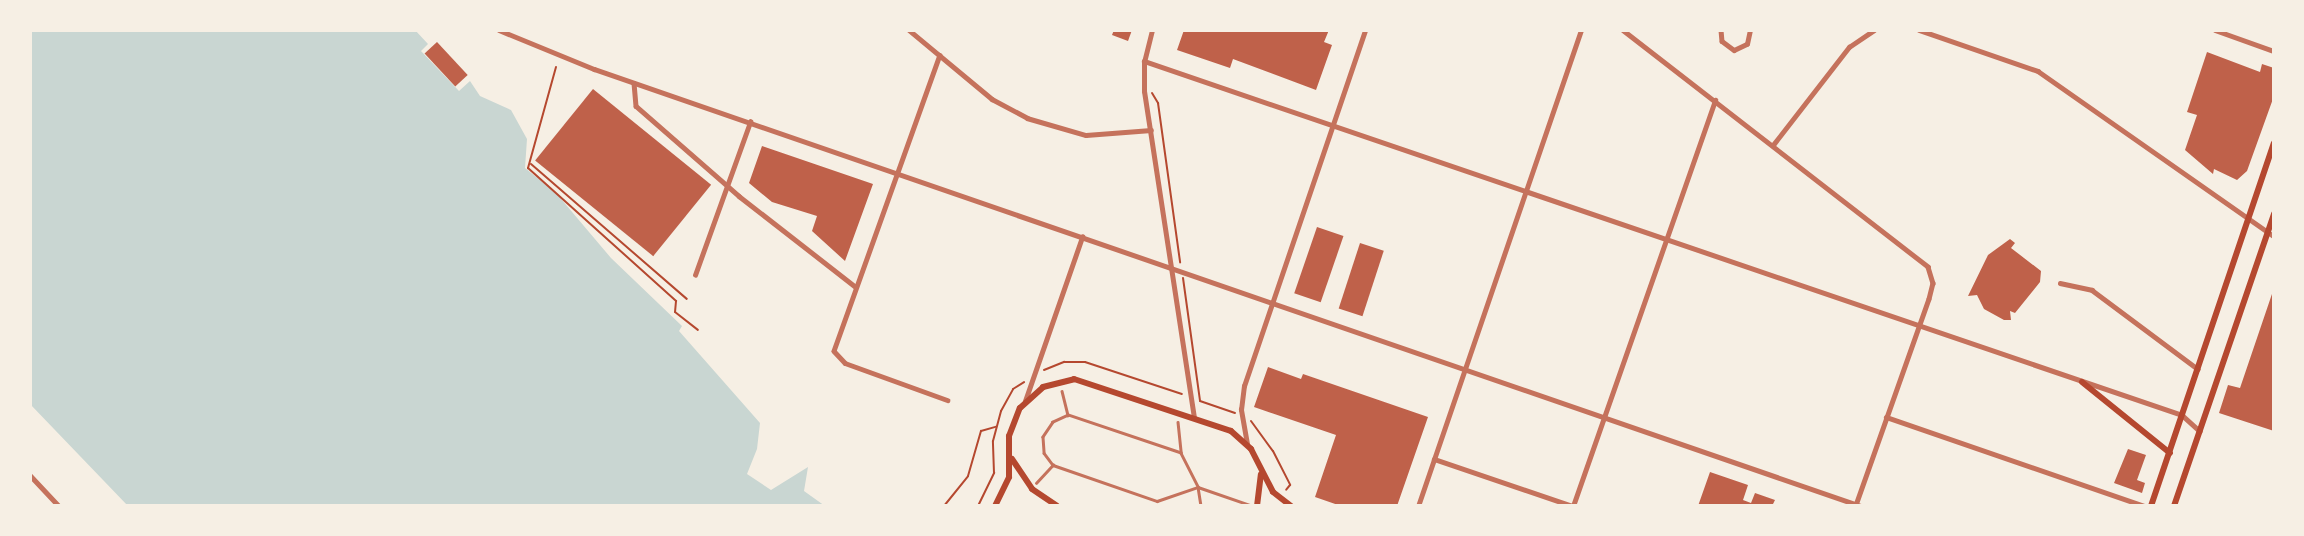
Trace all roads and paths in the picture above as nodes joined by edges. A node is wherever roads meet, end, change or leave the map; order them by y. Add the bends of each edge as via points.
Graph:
1 (499, 30) edge
2 (909, 30) edge
3 (1152, 30) edge
4 (1365, 30) edge
5 (1581, 30) edge
6 (1623, 30) edge
7 (1721, 30) edge
8 (1750, 30) edge
9 (1874, 30) edge
10 (1919, 30) edge
11 (2215, 30) edge
12 (2274, 51) edge
13 (940, 55) junction
14 (1144, 61) junction
15 (555, 67) dead end
16 (634, 83) junction
17 (1152, 88) dead end
18 (1715, 100) junction
19 (750, 122) junction
20 (1332, 125) junction
21 (1150, 130) junction
22 (2274, 143) edge
23 (1773, 145) junction
24 (530, 163) junction
25 (897, 173) junction
26 (727, 186) junction
27 (1526, 191) junction
28 (2274, 215) edge
29 (2250, 216) junction
30 (2271, 235) edge
31 (1082, 237) junction
32 (1665, 239) junction
33 (1178, 246) dead end
34 (1170, 268) junction
35 (695, 275) dead end
36 (2060, 283) dead end
37 (856, 287) junction
38 (1185, 298) dead end
39 (687, 299) dead end
40 (1272, 303) junction
41 (1919, 326) junction
42 (698, 330) dead end
43 (1053, 365) dead end
44 (2197, 369) junction
45 (1465, 370) junction
46 (2082, 382) junction
47 (1013, 389) dead end
48 (1062, 391) dead end
49 (1185, 395) dead end
50 (947, 400) dead end
51 (1025, 401) junction
52 (1237, 414) dead end
53 (1068, 415) junction
54 (2182, 415) junction
55 (1886, 416) junction
56 (1195, 417) junction
57 (1603, 418) junction
58 (1247, 421) dead end
59 (1178, 422) dead end
60 (996, 427) junction
61 (2201, 432) junction
62 (1247, 444) junction
63 (1181, 453) junction
64 (2170, 453) junction
65 (1010, 454) junction
66 (1434, 459) junction
67 (1053, 465) junction
68 (1260, 468) junction
69 (30, 475) edge
70 (1037, 484) dead end
71 (1198, 487) junction
72 (1284, 491) dead end
73 (1254, 505) edge
74 (59, 506) edge
75 (944, 506) edge
76 (978, 506) edge
77 (995, 506) edge
78 (1057, 506) edge
79 (1201, 506) edge
80 (1291, 506) edge
81 (1418, 506) edge
82 (1573, 506) edge
83 (1857, 506) edge
84 (2146, 506) edge
85 (2151, 506) edge
86 (2174, 506) edge

1 - 16 street
2 - 13 street
3 - 14 street
4 - 20 street
5 - 27 street
6 - 18 street
7 - 8 street via 1722,41 1734,50 1747,44
9 - 23 street via 1849,47
10 - 29 street via 2038,71
11 - 12 street
13 - 21 street via 992,99 1043,124 1094,135
13 - 25 street
14 - 20 street
14 - 21 street
15 - 24 path
16 - 19 street
16 - 26 street via 636,106
17 - 33 path
18 - 23 street
18 - 32 street
19 - 25 street
19 - 26 street
20 - 27 street
20 - 40 street
21 - 34 street
22 - 29 main road
23 - 41 street via 1925,262 1933,283
24 - 39 path
24 - 42 path via 528,168 676,301 675,312
25 - 31 street
25 - 37 street
26 - 35 street
26 - 37 street
27 - 32 street
27 - 45 street
28 - 30 main road
29 - 30 street
29 - 44 main road
30 - 61 main road
31 - 34 street
31 - 51 street
32 - 41 street
32 - 57 street
34 - 40 street
34 - 56 street
36 - 44 street via 2092,290
37 - 50 street via 836,357
38 - 52 path via 1200,401
40 - 45 street
40 - 62 street via 1242,391
41 - 46 street
41 - 55 street
43 - 49 path via 1092,363
44 - 54 main road
45 - 57 street
45 - 66 street
46 - 54 street
46 - 64 main road
47 - 60 path
48 - 53 street
51 - 56 main road via 1050,384 1082,380
51 - 65 main road via 1011,427
53 - 63 street
53 - 67 street via 1053,422 1043,437 1044,453
54 - 61 street
54 - 64 main road
55 - 83 street
55 - 84 street
56 - 62 main road via 1231,431
57 - 82 street
57 - 83 street
58 - 72 path via 1271,447 1290,485
59 - 63 street
60 - 75 path via 985,426 981,431 968,475
60 - 76 path via 994,473
61 - 86 main road
62 - 68 main road
63 - 71 street
64 - 85 main road
65 - 77 main road via 1009,477
65 - 78 main road via 1032,489
66 - 81 street
66 - 82 street
67 - 70 street
67 - 71 street via 1157,500
68 - 73 main road
68 - 80 main road via 1273,492
69 - 74 street
71 - 73 street
71 - 79 street

